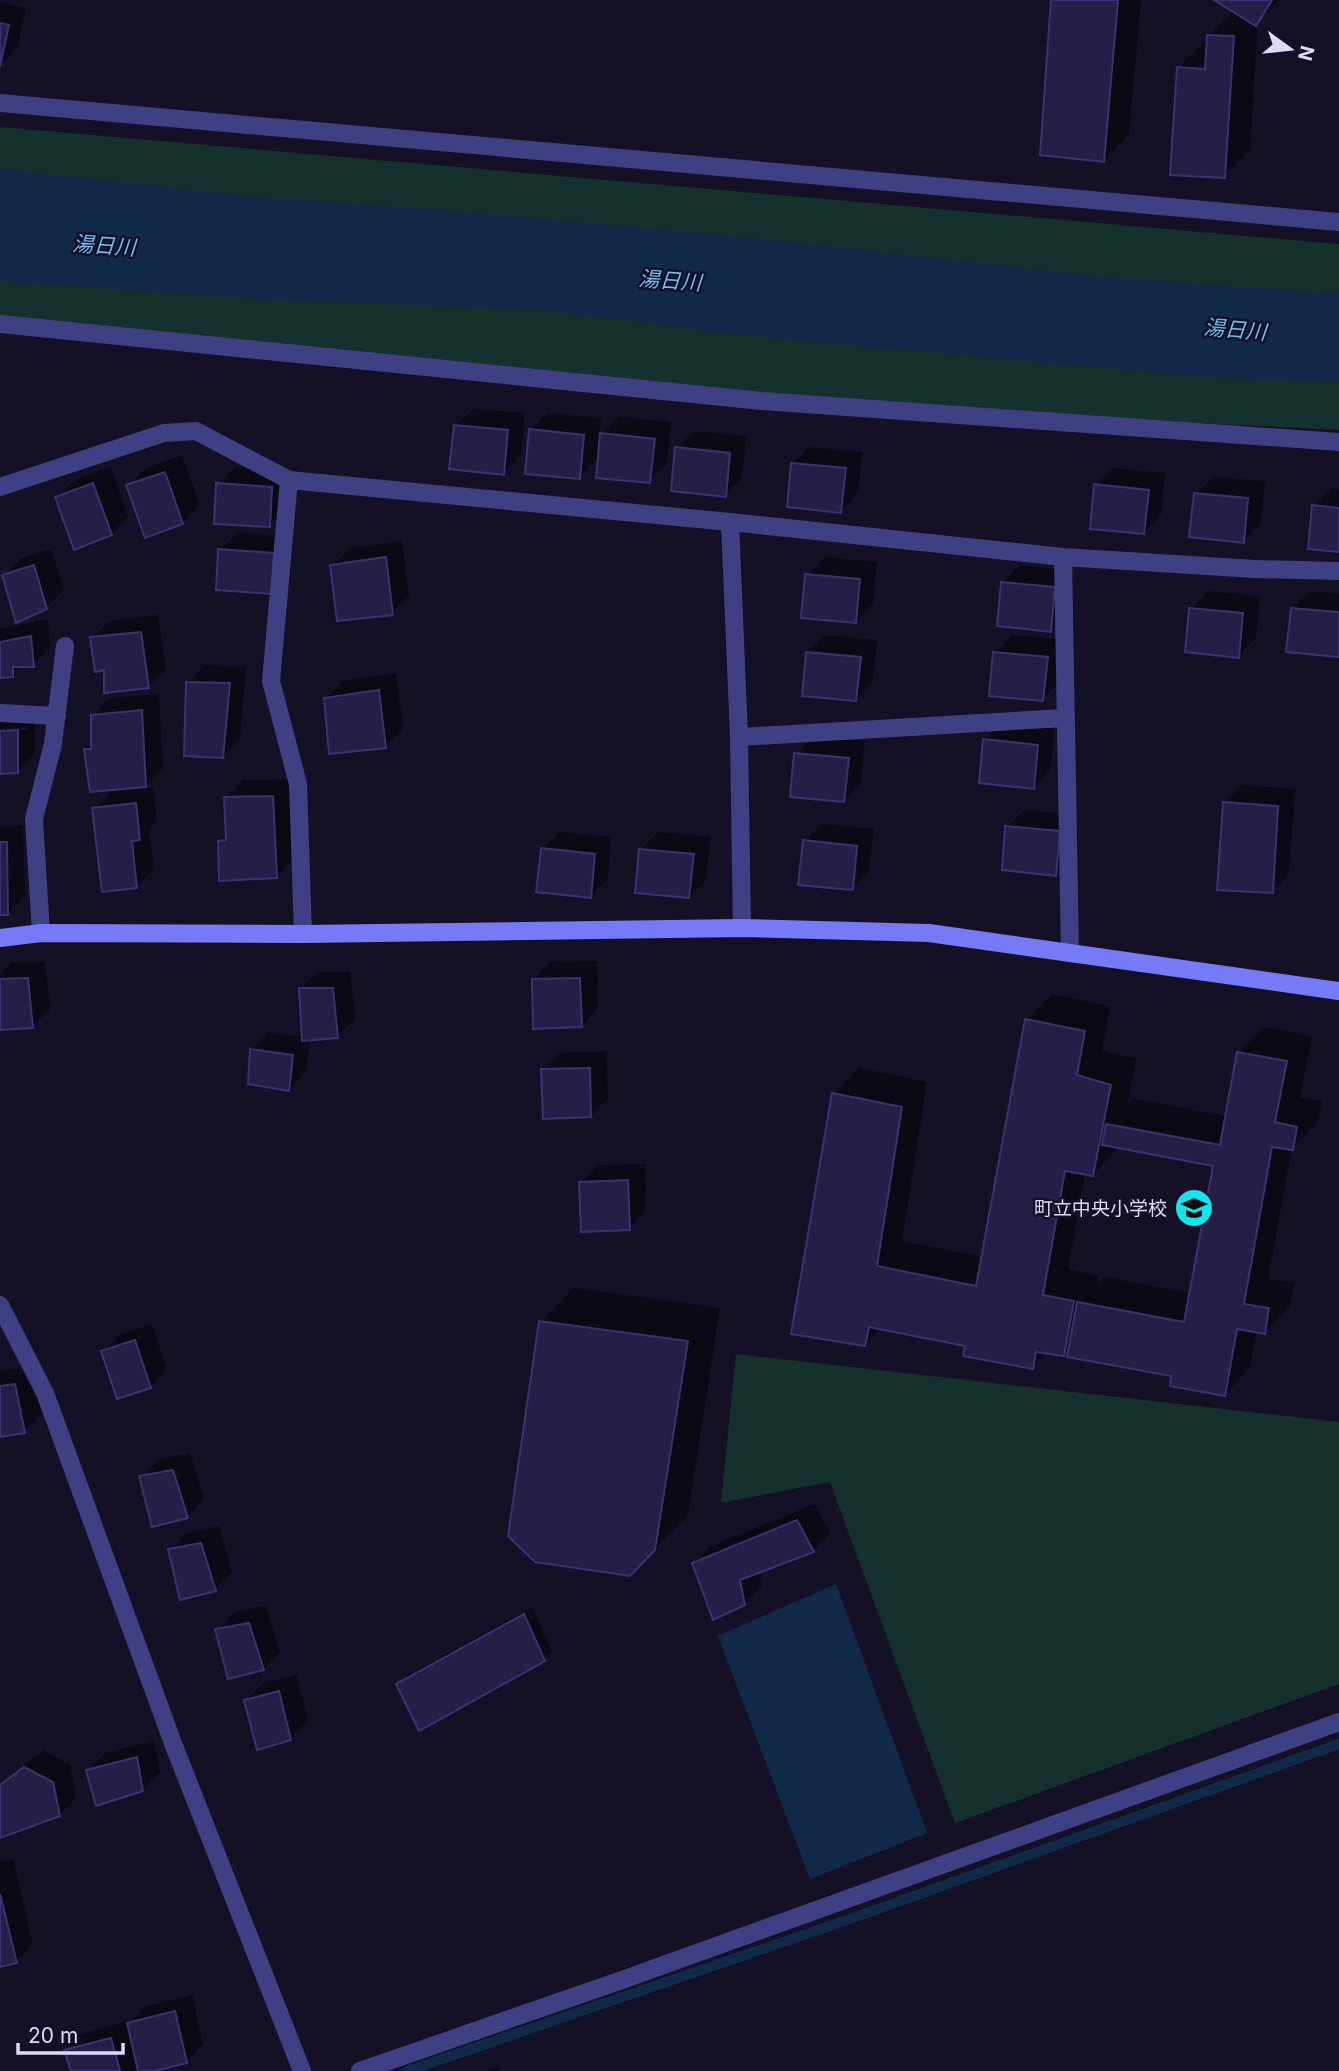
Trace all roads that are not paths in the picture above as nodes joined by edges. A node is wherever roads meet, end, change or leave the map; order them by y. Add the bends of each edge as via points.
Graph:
1 (0, 103) edge
2 (1339, 222) edge
3 (0, 324) edge
4 (1339, 442) edge
5 (289, 480) junction
6 (0, 487) edge
7 (730, 522) junction
8 (1063, 557) junction
9 (1339, 571) edge
10 (65, 646) dead end
11 (0, 713) edge
12 (57, 716) junction
13 (1065, 718) junction
14 (739, 737) junction
15 (742, 928) junction
16 (41, 933) junction
17 (303, 934) junction
18 (0, 938) edge
19 (1070, 953) junction
20 (1339, 991) edge
21 (0, 1305) edge
22 (1339, 1722) edge
23 (302, 2071) edge
24 (360, 2071) edge

1 - 2 street
3 - 4 street via 762,401
5 - 6 street via 196,431 163,433
5 - 7 street
5 - 17 street via 271,681 298,784
7 - 8 street
7 - 14 street
8 - 9 street
8 - 13 street
10 - 12 street
11 - 12 street
12 - 16 street via 34,819
13 - 14 street
13 - 19 street
14 - 15 street
15 - 17 street
15 - 19 street via 929,933
16 - 17 street
16 - 18 street
19 - 20 street
21 - 23 street via 45,1393 174,1746
22 - 24 street

